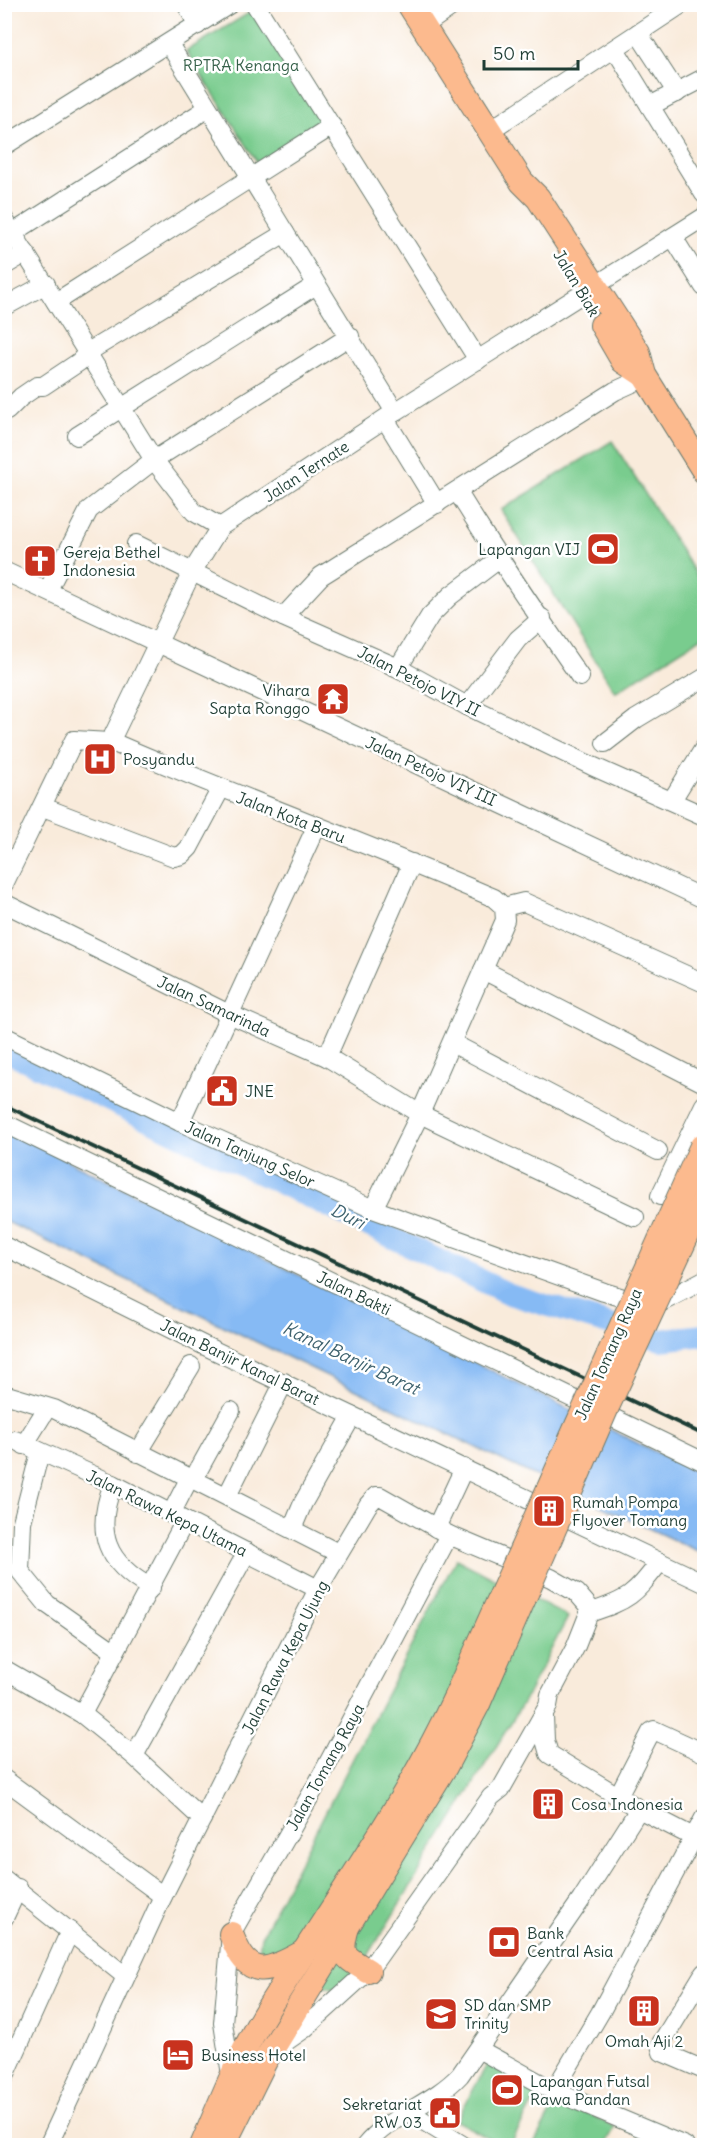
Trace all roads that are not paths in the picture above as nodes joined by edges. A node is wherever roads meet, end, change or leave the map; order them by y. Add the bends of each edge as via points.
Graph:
1 (186, 4) edge
2 (230, 4) edge
3 (255, 4) edge
4 (408, 4) edge
5 (455, 4) edge
6 (682, 4) edge
7 (203, 15) edge
8 (422, 27) junction
9 (638, 33) junction
10 (169, 44) junction
11 (615, 49) junction
12 (705, 78) edge
13 (676, 93) junction
14 (650, 106) junction
15 (208, 108) junction
16 (332, 126) junction
17 (489, 131) junction
18 (4, 146) edge
19 (250, 176) junction
20 (705, 194) edge
21 (705, 217) edge
22 (9, 226) edge
23 (285, 233) junction
24 (673, 237) junction
25 (26, 253) junction
26 (4, 266) edge
27 (46, 284) junction
28 (316, 285) junction
29 (705, 287) edge
30 (589, 290) junction
31 (56, 302) junction
32 (4, 307) edge
33 (350, 336) junction
34 (88, 352) junction
35 (478, 360) junction
36 (645, 376) junction
37 (123, 408) junction
38 (6, 410) edge
39 (390, 416) junction
40 (77, 436) dead end
41 (154, 460) junction
42 (705, 471) edge
43 (457, 491) junction
44 (437, 504) junction
45 (220, 527) junction
46 (136, 544) dead end
47 (499, 560) junction
48 (4, 571) edge
49 (192, 572) junction
50 (50, 586) dead end
51 (283, 617) junction
52 (542, 618) junction
53 (157, 642) junction
54 (398, 668) junction
55 (580, 677) dead end
56 (705, 678) edge
57 (467, 706) junction
58 (110, 742) junction
59 (605, 742) dead end
60 (705, 748) edge
61 (220, 790) junction
62 (672, 800) junction
63 (43, 807) junction
64 (705, 816) edge
65 (316, 826) junction
66 (412, 863) junction
67 (4, 884) edge
68 (705, 899) edge
69 (4, 903) edge
70 (504, 907) junction
71 (483, 970) junction
72 (705, 983) edge
73 (229, 1014) junction
74 (4, 1036) edge
75 (452, 1043) junction
76 (327, 1057) junction
77 (705, 1083) edge
78 (705, 1105) edge
79 (420, 1114) junction
80 (180, 1122) junction
81 (4, 1124) edge
82 (704, 1144) edge
83 (658, 1151) dead end
84 (660, 1196) dead end
85 (705, 1198) edge
86 (373, 1209) junction
87 (635, 1217) dead end
88 (4, 1246) edge
89 (705, 1280) edge
90 (191, 1366) dead end
91 (284, 1382) junction
92 (4, 1394) edge
93 (47, 1408) junction
94 (231, 1411) dead end
95 (352, 1416) junction
96 (26, 1446) junction
97 (138, 1453) junction
98 (705, 1462) edge
99 (471, 1472) junction
100 (191, 1480) junction
101 (113, 1484) junction
102 (227, 1496) junction
103 (178, 1517) junction
104 (292, 1529) junction
105 (449, 1534) junction
106 (247, 1552) junction
107 (338, 1553) junction
108 (660, 1562) junction
109 (705, 1583) edge
110 (151, 1588) junction
111 (318, 1589) junction
112 (589, 1613) junction
113 (115, 1652) junction
114 (4, 1669) edge
115 (550, 1695) junction
116 (467, 1699) junction
117 (82, 1714) junction
118 (533, 1745) junction
119 (705, 1753) edge
120 (134, 1756) junction
121 (4, 1779) edge
122 (618, 1796) junction
123 (491, 1797) junction
124 (639, 1809) junction
125 (705, 1818) edge
126 (202, 1819) junction
127 (699, 1840) edge
128 (11, 1884) edge
129 (163, 1896) junction
130 (4, 1918) edge
131 (348, 1925) junction
132 (70, 1931) junction
133 (231, 1934) junction
134 (307, 1950) junction
135 (368, 1971) junction
136 (705, 1972) edge
137 (124, 1975) junction
138 (480, 2050) junction
139 (271, 2052) junction
140 (705, 2070) edge
141 (231, 2075) junction
142 (4, 2078) edge
143 (554, 2091) junction
144 (409, 2112) junction
145 (48, 2145) edge
146 (201, 2145) edge
147 (223, 2145) edge
148 (365, 2145) edge
149 (461, 2145) edge
150 (686, 2145) edge

1 - 7 street
2 - 7 street
3 - 16 street
4 - 8 main road, Jalan Biak
5 - 8 street
6 - 9 street
7 - 10 street
8 - 17 main road, Jalan Biak
9 - 11 street
9 - 13 street
10 - 15 street
10 - 18 street
11 - 14 street
11 - 17 street
12 - 13 street
13 - 14 street
14 - 20 street
15 - 19 street
15 - 22 street
16 - 19 street
16 - 35 street
17 - 30 main road, Jalan Biak via 522,182 538,198
19 - 23 street
19 - 31 street
21 - 24 street, Jalan Ternate
22 - 25 street
23 - 28 street
23 - 34 street
24 - 29 street
24 - 30 street, Jalan Ternate
25 - 26 street
25 - 27 street
27 - 31 street
27 - 32 street
28 - 33 street
28 - 37 street
30 - 35 street, Jalan Ternate
30 - 36 main road, Jalan Biak via 638,352
31 - 34 street
33 - 39 street
33 - 41 street
34 - 37 street
34 - 38 street via 79,363 35,387
35 - 39 street, Jalan Ternate
36 - 42 main road, Jalan Biak
36 - 43 street
37 - 40 street
37 - 41 street
39 - 44 street
39 - 45 street, Jalan Ternate
41 - 45 street via 194,512
41 - 50 street via 89,510
43 - 44 street
43 - 47 street
44 - 51 street via 316,580
45 - 49 street, Jalan Ternate
46 - 49 street, Jalan Petojo VIY II
47 - 52 street
47 - 54 street via 430,616
48 - 53 street, Jalan Petojo VIY III
49 - 51 street, Jalan Petojo VIY II
49 - 53 street, Jalan Ternate
51 - 54 street, Jalan Petojo VIY II
52 - 55 street
52 - 57 street via 518,639
53 - 58 street, Jalan Ternate
53 - 68 street, Jalan Petojo VIY III
54 - 57 street, Jalan Petojo VIY II
56 - 59 street
57 - 62 street, Jalan Petojo VIY II
58 - 61 street, Jalan Kota Baru
58 - 63 street, Jalan Kota Baru via 74,740
60 - 62 street
61 - 63 street via 189,848 174,857
61 - 65 street, Jalan Kota Baru
62 - 64 street, Jalan Petojo VIY II
63 - 67 street
65 - 66 street, Jalan Kota Baru
65 - 73 street
66 - 70 street, Jalan Kota Baru via 494,898
66 - 76 street
69 - 73 street, Jalan Samarinda
70 - 71 street via 505,920
70 - 72 street via 524,902
71 - 75 street
71 - 77 street
73 - 76 street, Jalan Samarinda
73 - 80 street
74 - 80 street, Jalan Tanjung Selor
75 - 79 street
75 - 83 street
76 - 79 street, Jalan Samarinda
78 - 84 street
79 - 86 street
79 - 87 street, Jalan Samarinda
80 - 86 street, Jalan Tanjung Selor
81 - 98 street, Jalan Bakti
82 - 116 main road, Jalan Tomang Raya, bridge
85 - 116 main road, Jalan Tomang Raya, bridge
86 - 89 street, Jalan Tanjung Selor via 646,1305 660,1303
88 - 91 street, Jalan Banjir Kanal Barat
90 - 97 street
91 - 95 street, Jalan Banjir Kanal Barat
91 - 102 street
92 - 93 street
93 - 96 street
93 - 97 street
94 - 100 street
95 - 99 street, Jalan Banjir Kanal Barat
95 - 104 street
96 - 101 street, Jalan Rawa Kepa Utama
96 - 113 street via 20,1571 47,1604
97 - 100 street
99 - 105 street, Jalan Tomang Raya
99 - 108 street, Jalan Banjir Kanal Barat
100 - 102 street
100 - 103 street
101 - 103 street, Jalan Rawa Kepa Utama
101 - 110 street via 105,1513 104,1537 116,1561
102 - 104 street
103 - 106 street, Jalan Rawa Kepa Utama
103 - 110 street
104 - 107 street
105 - 107 street, Jalan Rawa Kepa Ujung via 376,1496
105 - 112 street via 551,1578 577,1593 589,1607
105 - 133 street, Jalan Tomang Raya via 317,1784
106 - 111 street, Jalan Rawa Kepa Utama
106 - 120 street
107 - 111 street, Jalan Rawa Kepa Ujung
108 - 109 street, Jalan Banjir Kanal Barat
108 - 112 street via 635,1593 620,1603
110 - 113 street
111 - 126 street, Jalan Rawa Kepa Ujung
112 - 115 street, Jalan Tomang Raya
113 - 117 street
114 - 117 street
115 - 118 street, Jalan Tomang Raya
115 - 118 street, Jalan Tomang Raya via 539,1702
116 - 131 main road, Jalan Tomang Raya via 445,1767
116 - 134 main road, Jalan Tomang Raya via 435,1740
117 - 120 street
118 - 122 street
118 - 123 street, Jalan Tomang Raya
118 - 123 street, Jalan Tomang Raya via 492,1783
119 - 122 street via 654,1730
120 - 126 street
121 - 129 street
122 - 124 street
123 - 135 street, Jalan Tomang Raya
124 - 127 street
124 - 138 street
125 - 127 street
126 - 129 street, Jalan Rawa Kepa Ujung
127 - 143 street
128 - 130 street
128 - 132 street
129 - 137 street, Jalan Rawa Kepa Ujung
131 - 135 main road via 342,1946 346,1957
131 - 139 main road, Jalan Tomang Raya
132 - 137 street
132 - 142 street
133 - 134 main road via 241,1956 264,1970
133 - 141 street, Jalan Tomang Raya via 223,2023
134 - 141 main road, Jalan Tomang Raya via 266,2011
135 - 139 street, Jalan Tomang Raya via 304,2029
136 - 140 street via 660,2045 662,2052
137 - 145 street, Jalan Rawa Kepa Ujung
138 - 143 street
138 - 144 street via 448,2088
139 - 147 main road, Jalan Tomang Raya
141 - 146 main road, Jalan Tomang Raya
143 - 150 street
144 - 148 street
144 - 149 street

